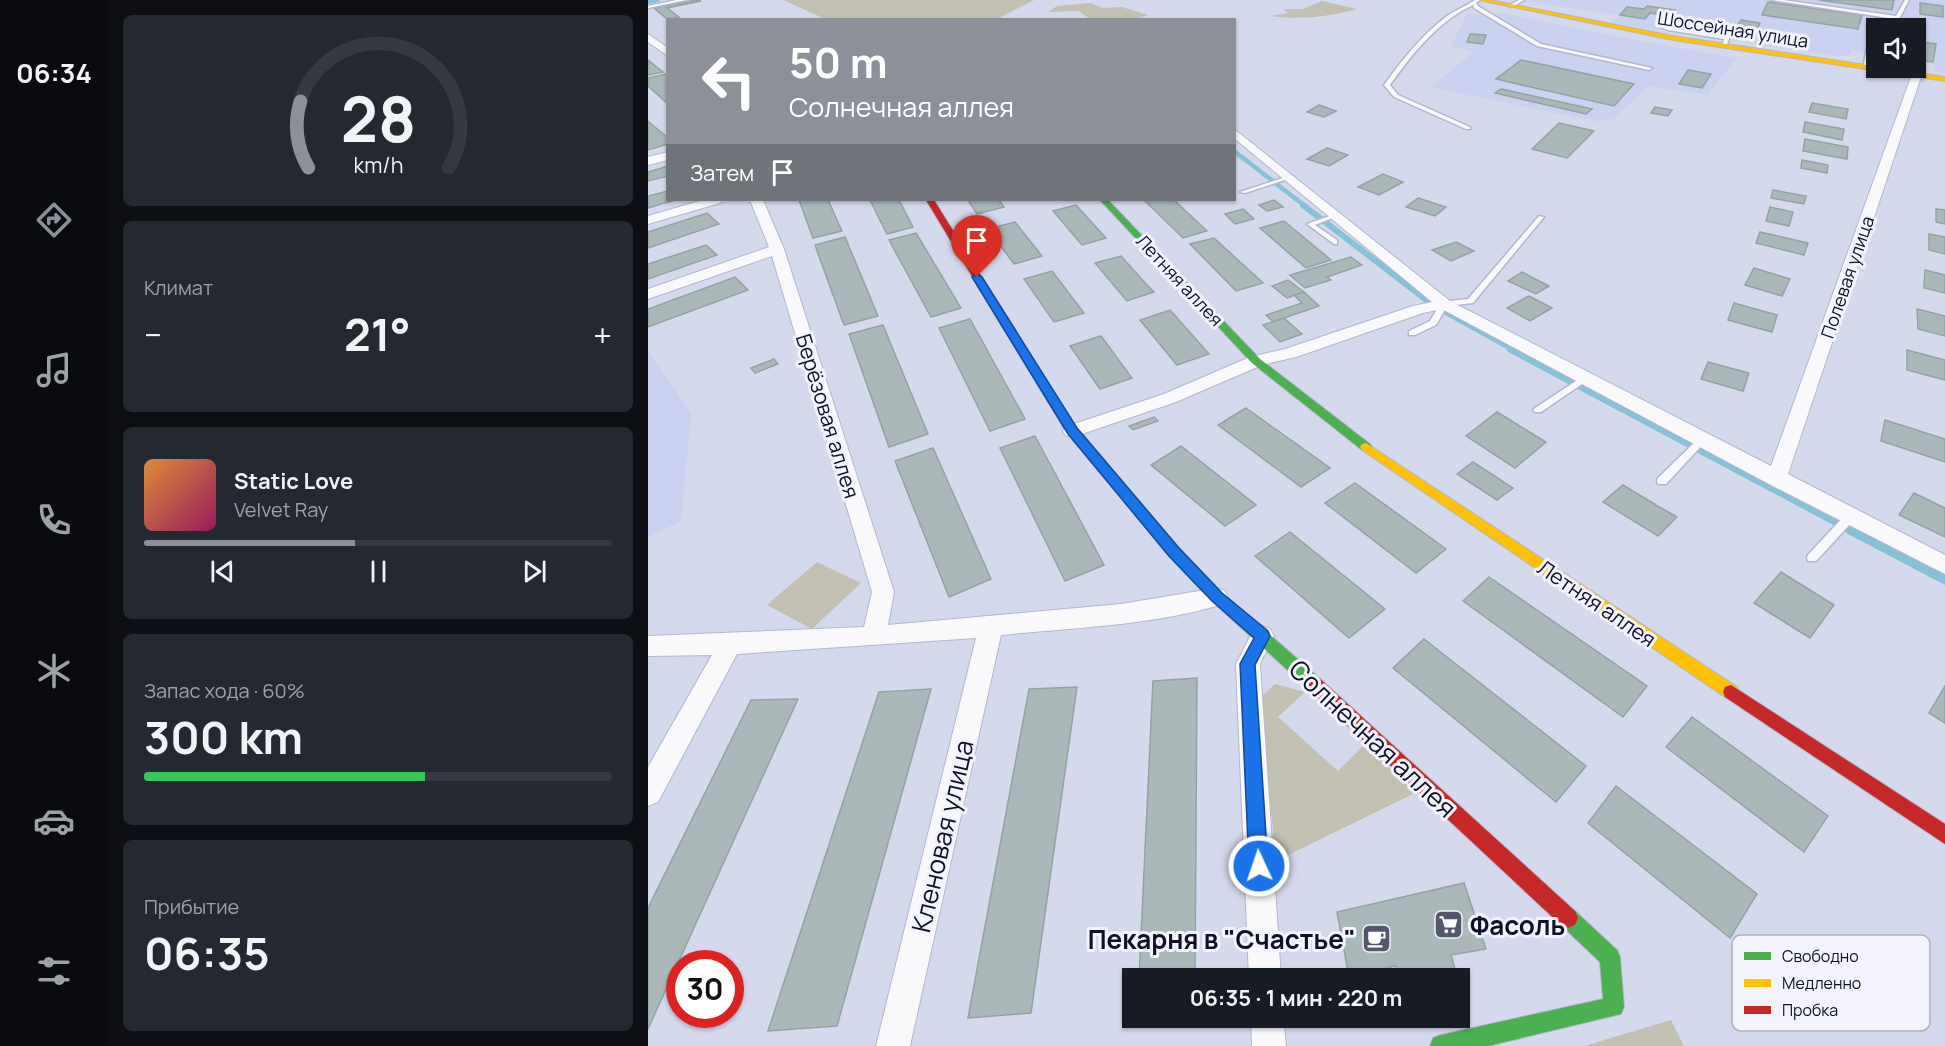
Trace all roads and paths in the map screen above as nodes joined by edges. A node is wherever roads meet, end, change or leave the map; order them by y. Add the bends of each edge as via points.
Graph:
1 (684, 0) edge
2 (1774, 0) edge
3 (1907, 0) edge
4 (1478, 1) edge
5 (1516, 3) edge
6 (648, 7) edge
7 (1898, 18) joint
8 (648, 38) edge
9 (1725, 42) junction
10 (666, 52) edge
11 (1866, 62) edge
12 (1865, 67) joint
13 (1649, 68) dead end
14 (1926, 76) edge
15 (1916, 78) edge
16 (1945, 79) edge
17 (1468, 128) dead end
18 (1236, 134) edge
19 (666, 156) edge
20 (648, 161) edge
21 (1291, 177) junction
22 (1243, 192) dead end
23 (712, 201) edge
24 (757, 201) edge
25 (931, 201) edge
26 (1105, 201) edge
27 (1337, 215) junction
28 (1541, 217) dead end
29 (648, 220) edge
30 (1334, 242) dead end
31 (777, 249) junction
32 (648, 294) edge
33 (1444, 303) junction
34 (1412, 333) dead end
35 (1256, 362) junction
36 (1585, 378) junction
37 (1538, 410) dead end
38 (1072, 431) junction
39 (1702, 440) junction
40 (1776, 479) junction
41 (1662, 481) dead end
42 (1850, 517) junction
43 (1812, 558) dead end
44 (1945, 566) edge
45 (1217, 597) junction
46 (991, 626) junction
47 (874, 636) junction
48 (1262, 636) junction
49 (730, 645) junction
50 (648, 646) edge
51 (648, 793) edge
52 (1945, 835) edge
53 (1264, 968) edge
54 (1268, 1028) edge
55 (893, 1046) edge
56 (1269, 1046) edge
57 (1441, 1046) edge

1 - 6 lane
2 - 7 lane
3 - 7 lane
4 - 5 street, Шоссейная улица
4 - 13 lane via 1485,14 1539,45
4 - 17 lane via 1460,8 1387,85 1396,96
5 - 9 street, Шоссейная улица via 1616,29
8 - 10 street
9 - 9 lane via 1728,30 1717,26 1660,22 1668,29
9 - 12 street, Шоссейная улица
11 - 12 lane
14 - 16 street, Шоссейная улица
15 - 40 street, Полевая улица
18 - 21 street
19 - 20 street
21 - 22 lane
21 - 27 street
23 - 29 street
24 - 31 street, Берёзовая аллея
25 - 38 street, Солнечная аллея
26 - 35 street, Летняя аллея
27 - 30 lane via 1310,224
27 - 33 street
28 - 33 lane via 1470,301
31 - 32 street
31 - 47 street, Берёзовая аллея via 883,592
33 - 34 lane via 1432,323
33 - 35 street
33 - 36 street
35 - 38 street via 1170,398
35 - 52 street, Летняя аллея via 1378,457
36 - 37 lane
36 - 39 street
38 - 45 street, Солнечная аллея
39 - 40 street
39 - 41 lane
40 - 42 street
42 - 43 lane
42 - 44 street
45 - 46 street via 1171,608
45 - 48 street, Солнечная аллея
46 - 47 street
46 - 55 street, Кленовая улица
47 - 49 street
48 - 53 street via 1248,664
48 - 57 street, Солнечная аллея via 1610,957 1614,1007
49 - 50 street
49 - 51 street
54 - 56 street

